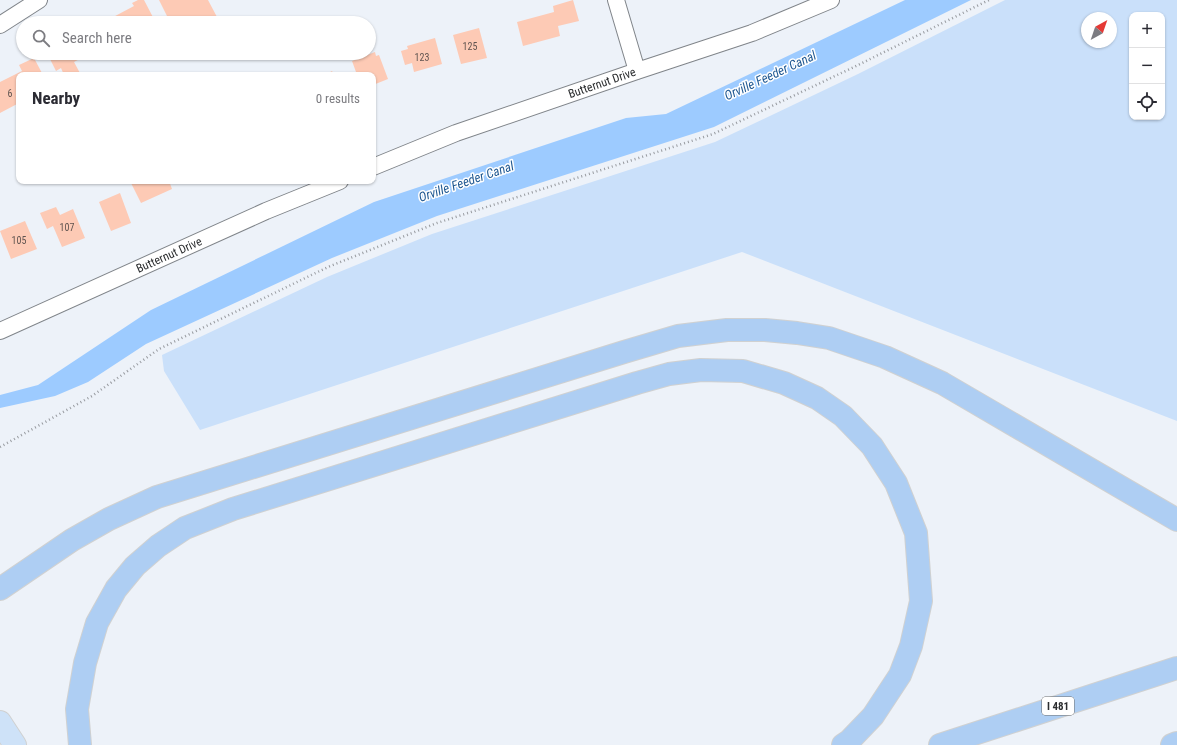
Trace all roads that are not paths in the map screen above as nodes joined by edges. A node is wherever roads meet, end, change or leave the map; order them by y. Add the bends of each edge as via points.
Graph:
1 (39, 0) edge
2 (616, 0) edge
3 (831, 0) edge
4 (0, 25) edge
5 (637, 71) junction
6 (376, 166) edge
7 (333, 184) edge
8 (0, 331) edge
9 (1177, 520) edge
10 (0, 589) edge
11 (1177, 668) edge
12 (0, 722) edge
13 (1177, 744) edge
14 (15, 745) edge
15 (80, 745) edge
16 (843, 745) edge
17 (940, 745) edge
18 (1172, 745) edge

1 - 4 street
2 - 5 street
3 - 5 street, Butternut Drive via 752,33
5 - 6 street, Butternut Drive via 456,133
7 - 8 street, Butternut Drive via 266,211
9 - 10 highway via 942,383 885,357 829,338 765,330 727,330 678,336 157,497 109,519 72,540
11 - 17 highway, I 481
12 - 14 main road
13 - 18 highway
15 - 16 highway via 77,709 85,662 97,623 116,589 134,566 185,528 233,509 637,383 669,374 701,370 742,371 784,383 817,398 843,416 872,446 896,483 916,533 921,601 911,646 900,675 873,716

